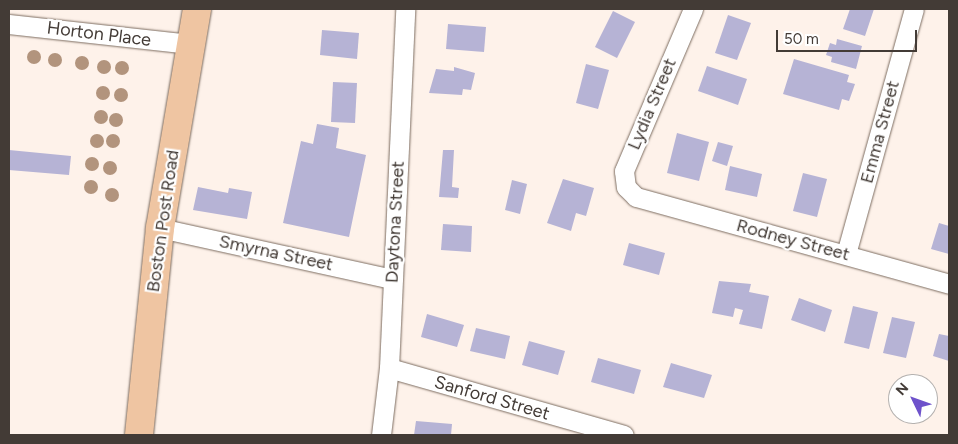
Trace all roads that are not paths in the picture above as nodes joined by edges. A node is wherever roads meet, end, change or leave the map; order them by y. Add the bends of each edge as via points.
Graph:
1 (197, 9) edge
2 (405, 9) edge
3 (692, 9) edge
4 (914, 9) edge
5 (9, 24) edge
6 (190, 44) junction
7 (636, 197) joint
8 (160, 228) junction
9 (846, 254) junction
10 (392, 279) junction
11 (949, 284) edge
12 (389, 368) junction
13 (139, 435) edge
14 (381, 435) edge
15 (624, 435) edge

1 - 6 main road, Boston Post Road
2 - 10 street, Daytona Street
3 - 7 street, Lydia Street via 624,171 626,187
4 - 9 street, Emma Street
5 - 6 street, Horton Place
6 - 8 main road, Boston Post Road
7 - 9 street, Rodney Street
8 - 10 street, Smyrna Street
8 - 13 main road, Boston Post Road
9 - 11 street, Rodney Street
10 - 12 street, Daytona Street
12 - 14 street, Daytona Street
12 - 15 street, Sanford Street

